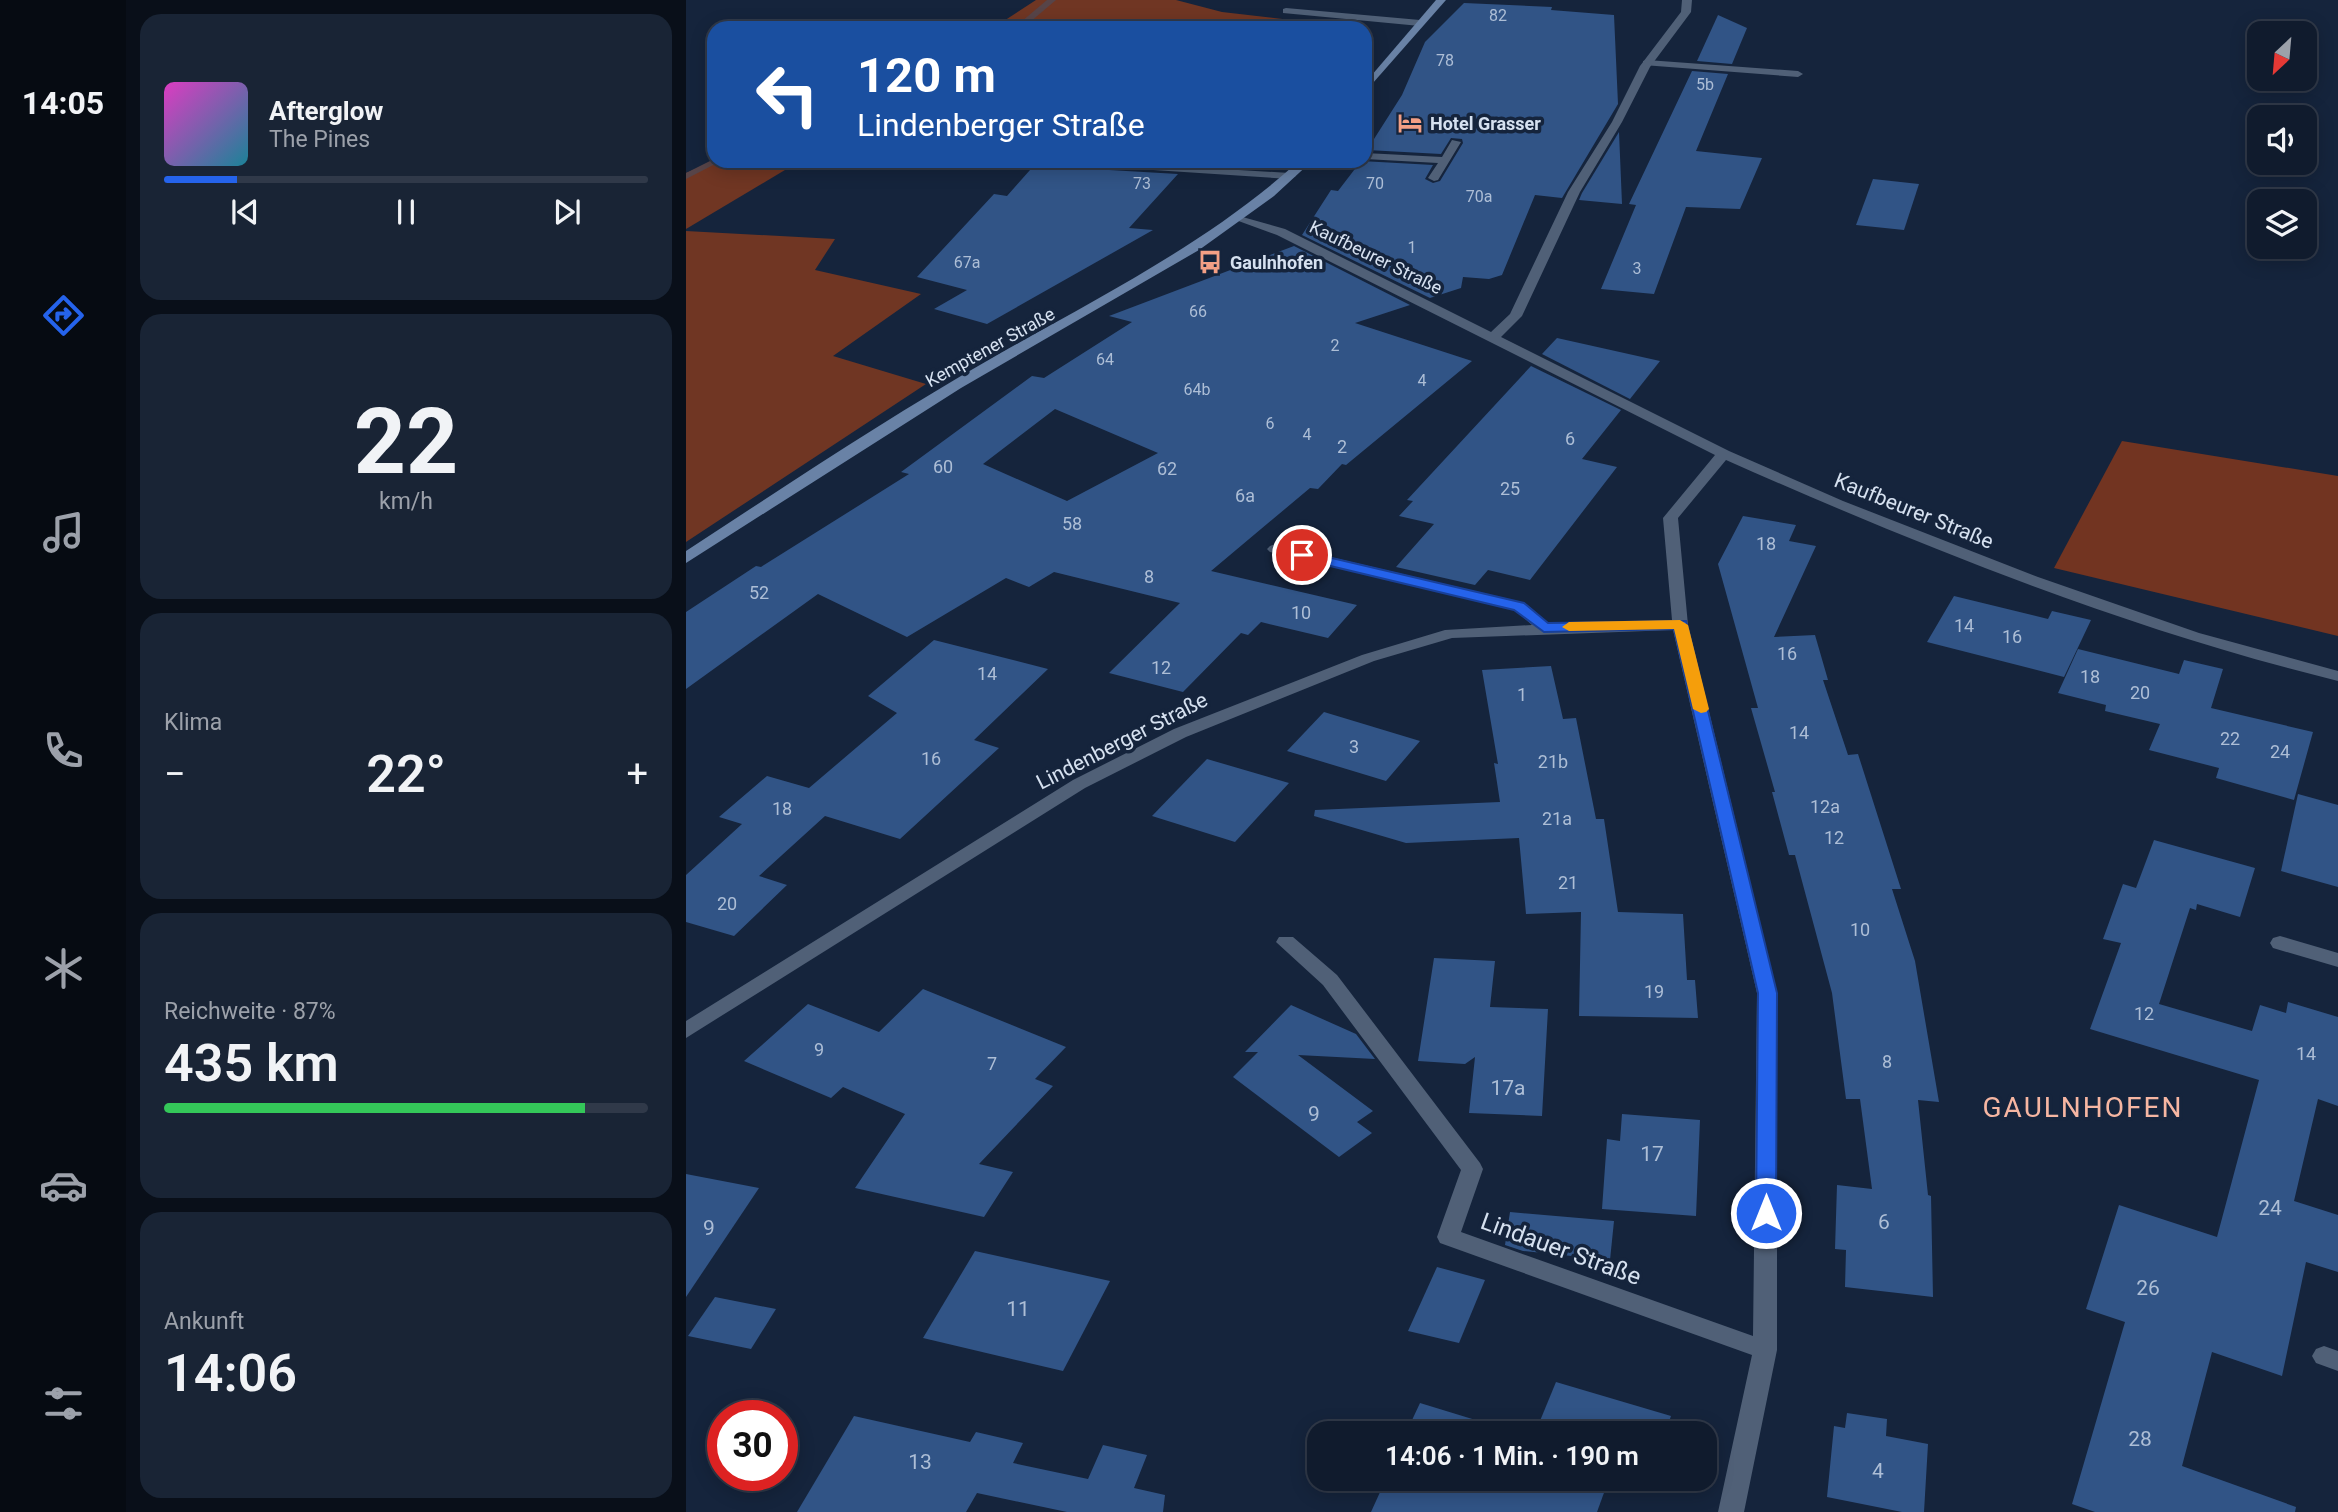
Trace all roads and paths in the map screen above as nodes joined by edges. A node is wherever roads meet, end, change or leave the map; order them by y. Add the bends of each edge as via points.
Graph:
1 (1441, 0) edge
2 (1687, 0) edge
3 (1286, 11) dead end
4 (1420, 23) junction
5 (1647, 63) junction
6 (1798, 74) dead end
7 (1372, 81) edge
8 (1456, 142) dead end
9 (1372, 156) edge
10 (1443, 160) junction
11 (1168, 168) edge
12 (1299, 168) edge
13 (1290, 176) junction
14 (1434, 178) dead end
15 (1239, 219) junction
16 (1493, 336) junction
17 (1724, 454) junction
18 (1275, 549) dead end
19 (686, 558) edge
20 (1680, 625) junction
21 (1544, 627) junction
22 (2338, 676) edge
23 (1286, 942) dead end
24 (2280, 943) dead end
25 (2338, 960) edge
26 (686, 1031) edge
27 (1765, 1350) junction
28 (1731, 1512) edge

1 - 4 street
2 - 5 street via 1686,12
3 - 4 street
4 - 7 street
5 - 6 street
5 - 16 street via 1574,192 1516,316
8 - 10 street
9 - 10 street
10 - 14 street
11 - 13 street
12 - 13 street, Kemptener Straße
13 - 15 street, Kemptener Straße
15 - 16 street, Kaufbeurer Straße via 1281,232
15 - 19 street, Kemptener Straße via 1133,288 931,400
16 - 17 street, Kaufbeurer Straße
17 - 20 street via 1670,519
17 - 22 street, Kaufbeurer Straße via 2032,580 2193,636
18 - 21 street via 1519,606
20 - 21 street, Lindenberger Straße
20 - 27 street via 1768,993
21 - 26 street, Lindenberger Straße via 1451,633 1368,658 1180,733 1079,784
23 - 27 street, Lindauer Straße via 1330,980 1472,1169 1448,1237
24 - 25 street
27 - 28 street

